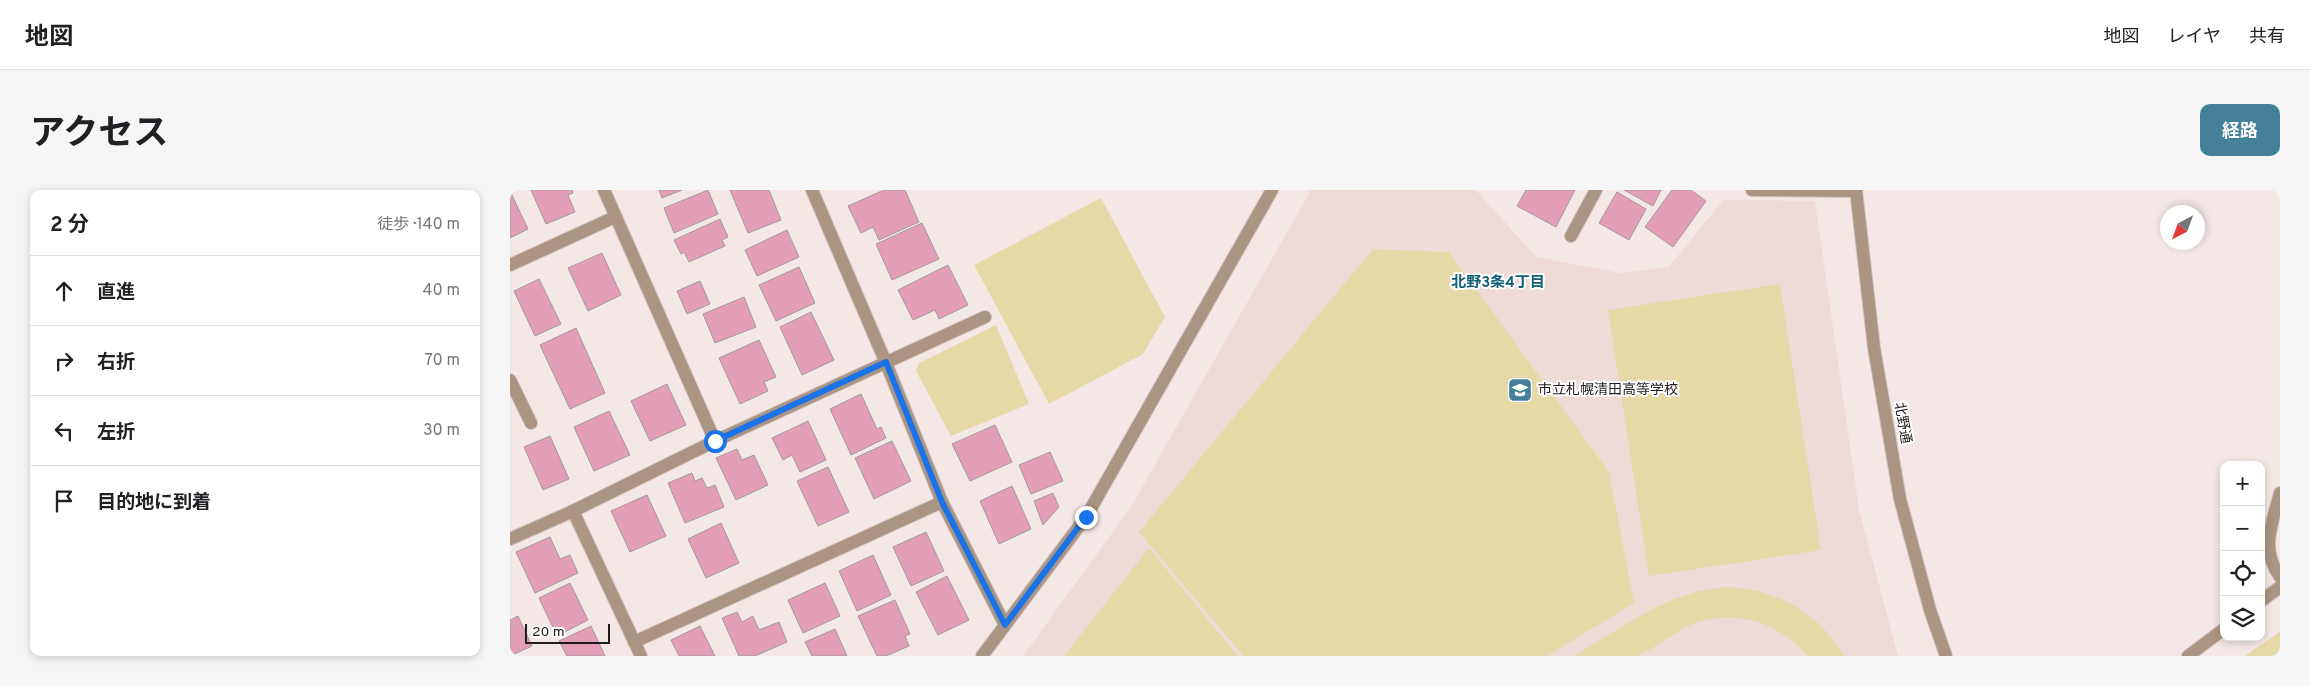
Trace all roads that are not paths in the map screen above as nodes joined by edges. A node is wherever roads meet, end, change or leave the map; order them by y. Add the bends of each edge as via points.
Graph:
1 (604, 190) edge
2 (812, 190) edge
3 (1272, 190) edge
4 (1596, 190) edge
5 (1752, 190) edge
6 (1856, 190) edge
7 (615, 217) junction
8 (1571, 236) dead end
9 (510, 265) edge
10 (985, 317) dead end
11 (886, 362) junction
12 (510, 380) edge
13 (531, 423) dead end
14 (715, 441) junction
15 (2280, 493) edge
16 (942, 502) junction
17 (573, 511) junction
18 (510, 539) edge
19 (2280, 577) edge
20 (2280, 587) edge
21 (2265, 598) edge
22 (1005, 625) junction
23 (2220, 632) edge
24 (634, 642) junction
25 (641, 656) edge
26 (982, 656) edge
27 (1946, 656) edge
28 (2188, 656) edge

1 - 7 street
2 - 11 street
3 - 22 street via 1086,517
4 - 8 street
5 - 6 street
6 - 27 street, 北野通 via 1874,348 1900,499
7 - 9 street
7 - 14 street
10 - 11 street
11 - 14 street
11 - 16 street
12 - 13 street
14 - 17 street
15 - 19 street via 2268,542 2271,565
16 - 22 street
16 - 24 street
17 - 18 street
17 - 24 street
20 - 21 street
22 - 26 street
23 - 28 street
24 - 25 street

